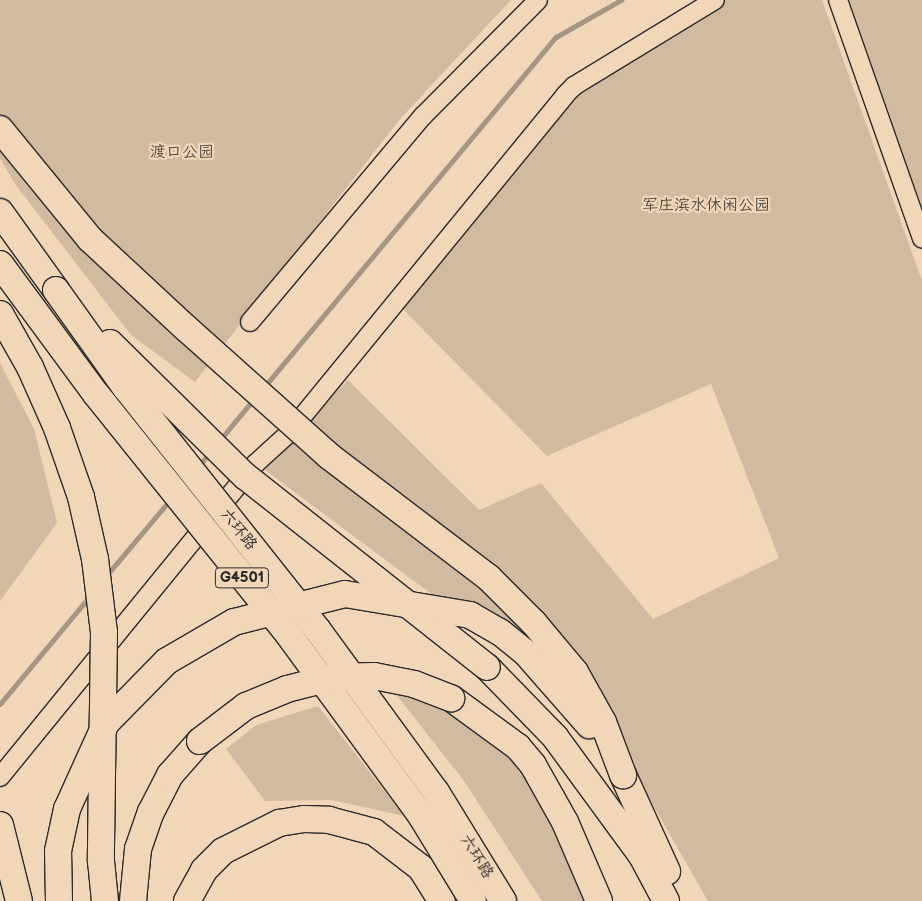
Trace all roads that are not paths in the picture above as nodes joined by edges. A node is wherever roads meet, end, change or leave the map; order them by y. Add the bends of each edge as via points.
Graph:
1 (538, 0) edge
2 (715, 0) edge
3 (838, 0) edge
4 (0, 129) edge
5 (0, 212) edge
6 (922, 239) edge
7 (0, 264) edge
8 (56, 290) junction
9 (0, 314) edge
10 (250, 322) dead end
11 (623, 775) junction
12 (0, 777) edge
13 (0, 825) edge
14 (19, 901) edge
15 (59, 901) edge
16 (106, 901) edge
17 (133, 901) edge
18 (187, 901) edge
19 (442, 901) edge
20 (474, 901) edge
21 (503, 901) edge
22 (598, 901) edge
23 (666, 901) edge
24 (681, 901) edge

1 - 10 street via 423,116
2 - 12 street via 574,86 288,434 255,464
3 - 6 street
4 - 11 highway, bridge via 90,239 329,456 488,577 534,623 575,672 603,722
5 - 8 highway, 六环路 / G4501
7 - 20 highway, 六环路 / G4501, bridge via 96,394 289,635 422,817
8 - 21 highway, 六环路 / G4501, bridge via 126,388 317,629 436,792
8 - 23 highway, bridge via 245,476 487,667 521,698 571,758 642,856
9 - 16 highway, bridge via 30,366 57,428 81,497 95,559 104,632 101,861
11 - 15 highway, bridge via 561,688 500,632 470,615 345,594 293,604 234,622 167,661 106,723 67,809 58,851
11 - 24 highway
13 - 14 highway
17 - 22 highway, bridge via 138,848 151,812 170,775 200,741 246,706 287,689 334,677 374,676 414,684 451,698 518,747 545,784
18 - 19 highway via 204,870 223,851 279,823 305,819 329,820 374,832 421,868

